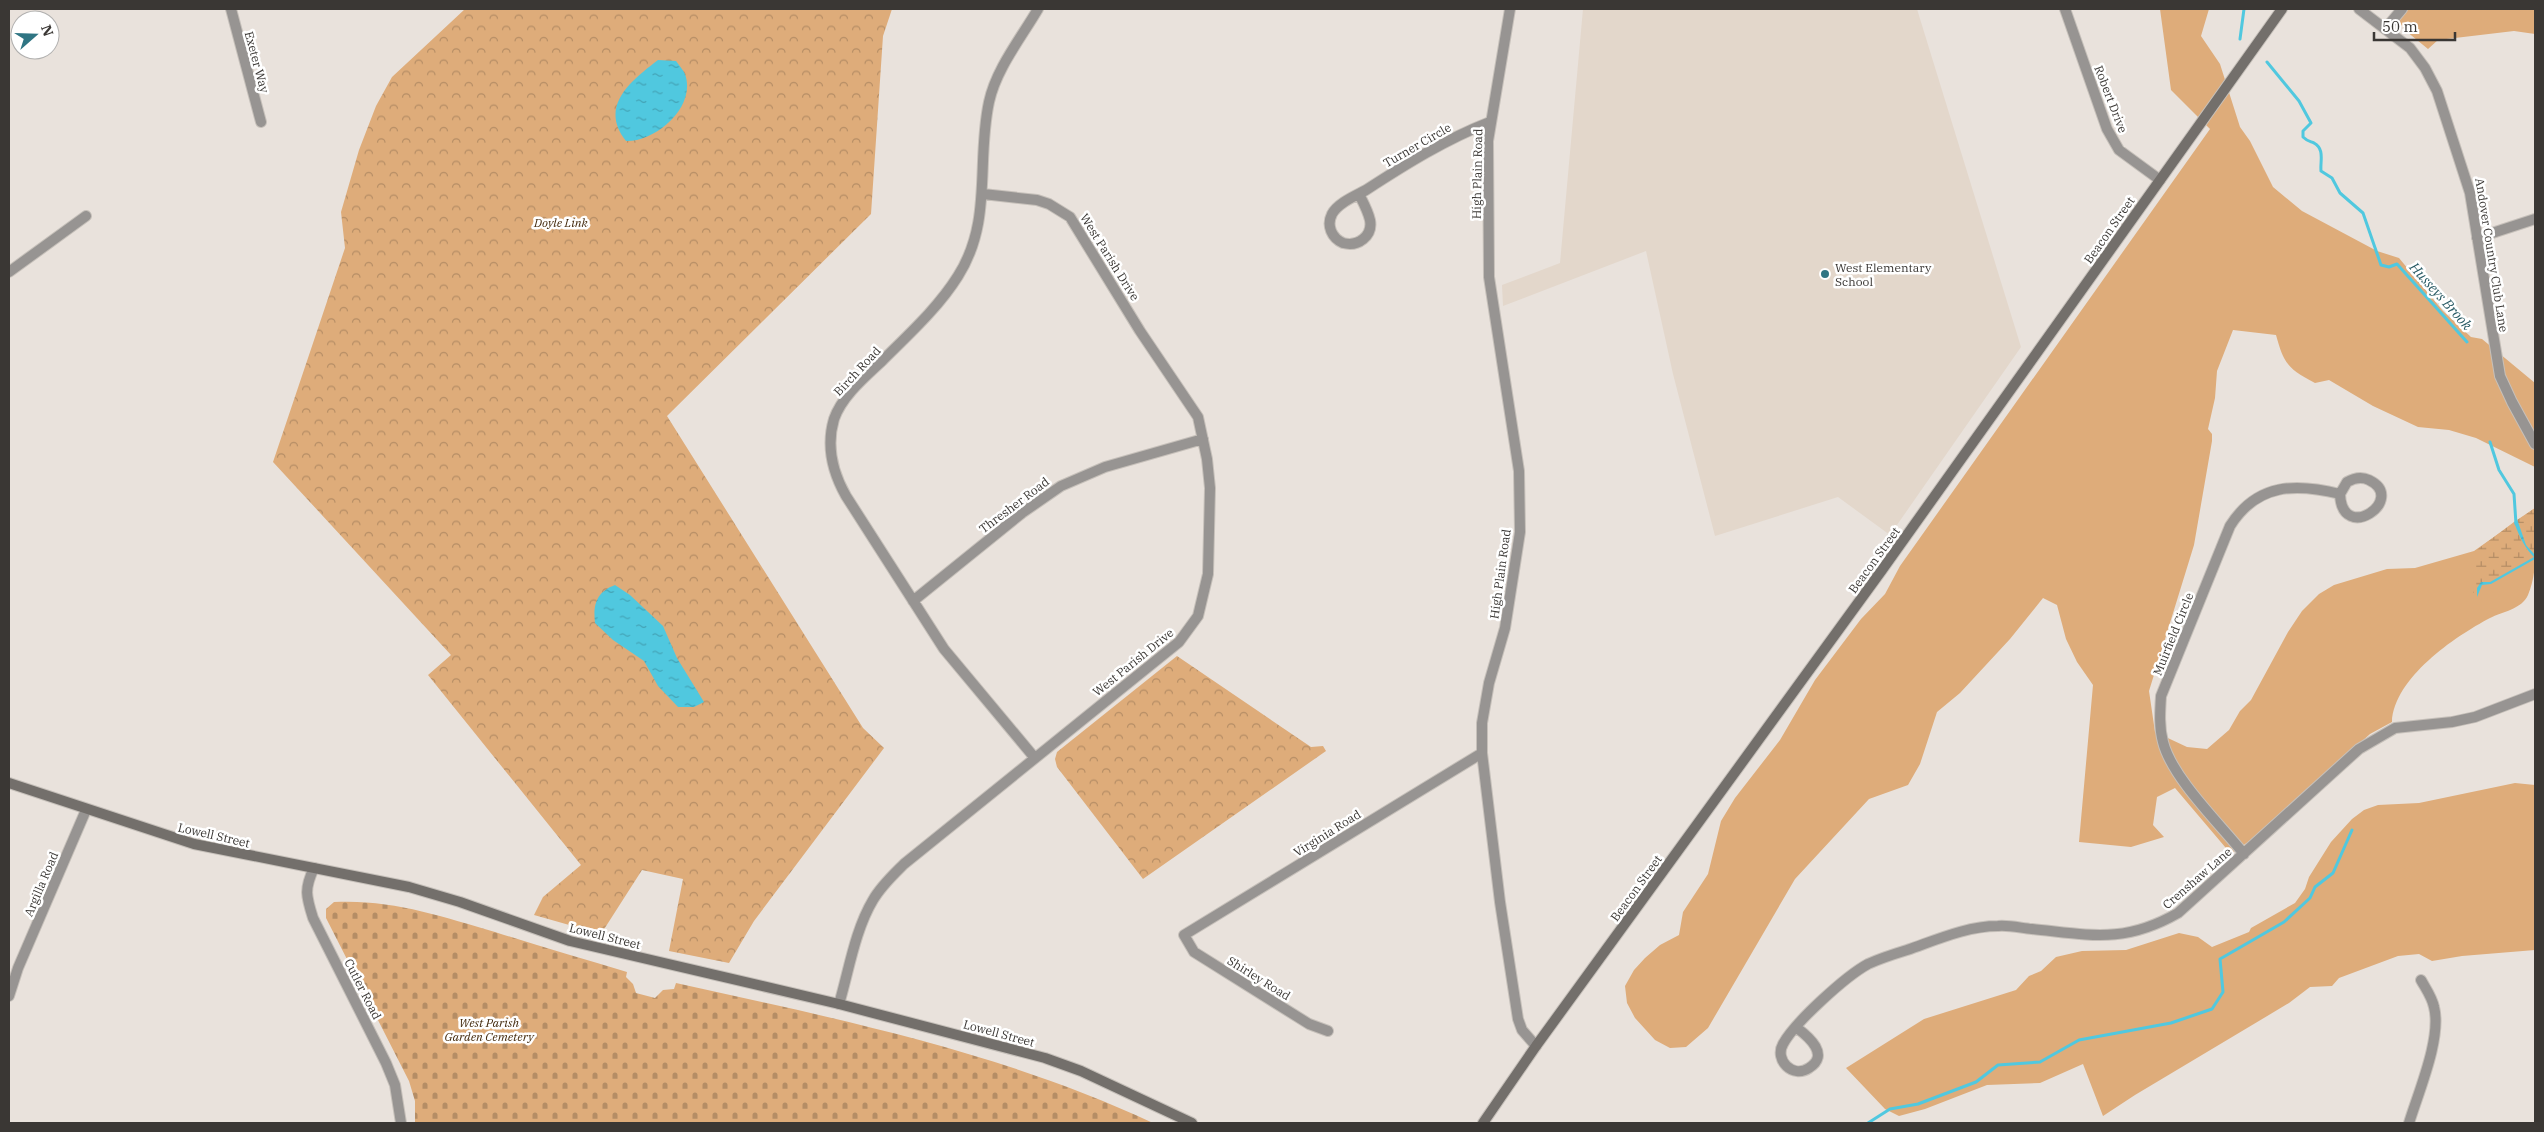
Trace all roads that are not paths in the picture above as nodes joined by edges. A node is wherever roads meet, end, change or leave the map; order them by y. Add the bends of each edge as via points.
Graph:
1 (231, 9) edge
2 (1038, 9) edge
3 (1510, 9) edge
4 (2065, 9) edge
5 (2282, 9) edge
6 (2359, 9) edge
7 (2402, 9) edge
8 (2386, 28) junction
9 (261, 122) dead end
10 (1490, 122) junction
11 (2160, 180) junction
12 (983, 194) junction
13 (1359, 194) junction
14 (86, 216) dead end
15 (2535, 219) edge
16 (2477, 238) junction
17 (9, 272) edge
18 (1204, 439) junction
19 (2535, 444) edge
20 (2340, 494) dead end
21 (913, 600) junction
22 (2535, 694) edge
23 (1482, 753) junction
24 (1034, 757) junction
25 (9, 784) edge
26 (86, 810) junction
27 (2244, 854) junction
28 (314, 868) junction
29 (1184, 935) joint
30 (2421, 980) dead end
31 (9, 996) edge
32 (839, 1004) junction
33 (1797, 1028) dead end
34 (1328, 1031) dead end
35 (1536, 1046) junction
36 (401, 1123) edge
37 (1192, 1123) edge
38 (1483, 1123) edge
39 (2409, 1123) edge

1 - 9 street, Exeter Way
2 - 12 street, Birch Road via 990,96
3 - 10 street, High Plain Road
4 - 11 street, Robert Drive via 2107,129 2119,150
5 - 11 main road, Beacon Street
6 - 8 street, Andover Country Club Lane
7 - 8 street
8 - 16 street, Andover Country Club Lane via 2417,57 2437,90 2466,178
10 - 13 street, Turner Circle via 1434,148
10 - 23 street, High Plain Road via 1489,277 1519,471 1520,532 1505,628 1489,682 1482,723
11 - 35 main road, Beacon Street via 1888,562
12 - 18 street, West Parish Drive via 1037,200 1070,217 1194,410
12 - 21 street, Birch Road via 971,249 957,278 845,400 832,430 832,457 840,484
13 - 13 street, Turner Circle via 1337,208 1330,219 1331,232 1343,243 1359,242 1370,230 1369,217
14 - 17 street
15 - 16 street
16 - 19 street, Andover Country Club Lane via 2500,376
18 - 21 street, Thresher Road via 1105,467 1061,486
18 - 24 street, West Parish Drive via 1210,488 1210,539 1205,594 1193,626 1179,642
20 - 27 street, Muirfield Circle via 2316,488 2278,489 2258,498 2238,513 2161,696 2159,718 2163,743 2176,770
21 - 24 street, Birch Road via 961,672
22 - 27 street, Crenshaw Lane via 2475,717 2395,728 2377,737 2359,749
23 - 29 street, Virginia Road
23 - 35 street, High Plain Road via 1518,1019 1522,1030
24 - 32 street, West Parish Drive via 904,864 883,886 863,922
25 - 26 main road, Lowell Street
26 - 28 main road, Lowell Street via 210,848
26 - 31 street, Argilla Road
27 - 33 street, Crenshaw Lane via 2178,914 2155,926 2113,935 1999,926 1962,932 1890,955 1864,967 1818,1005
28 - 32 main road, Lowell Street via 409,887 570,941
28 - 36 street, Cutler Road via 306,885 307,901 386,1063 395,1085
29 - 34 street, Shirley Road via 1194,952 1309,1024
30 - 39 street via 2435,1008 2436,1025
32 - 37 main road, Lowell Street via 1045,1058 1081,1071
35 - 38 main road, Beacon Street

